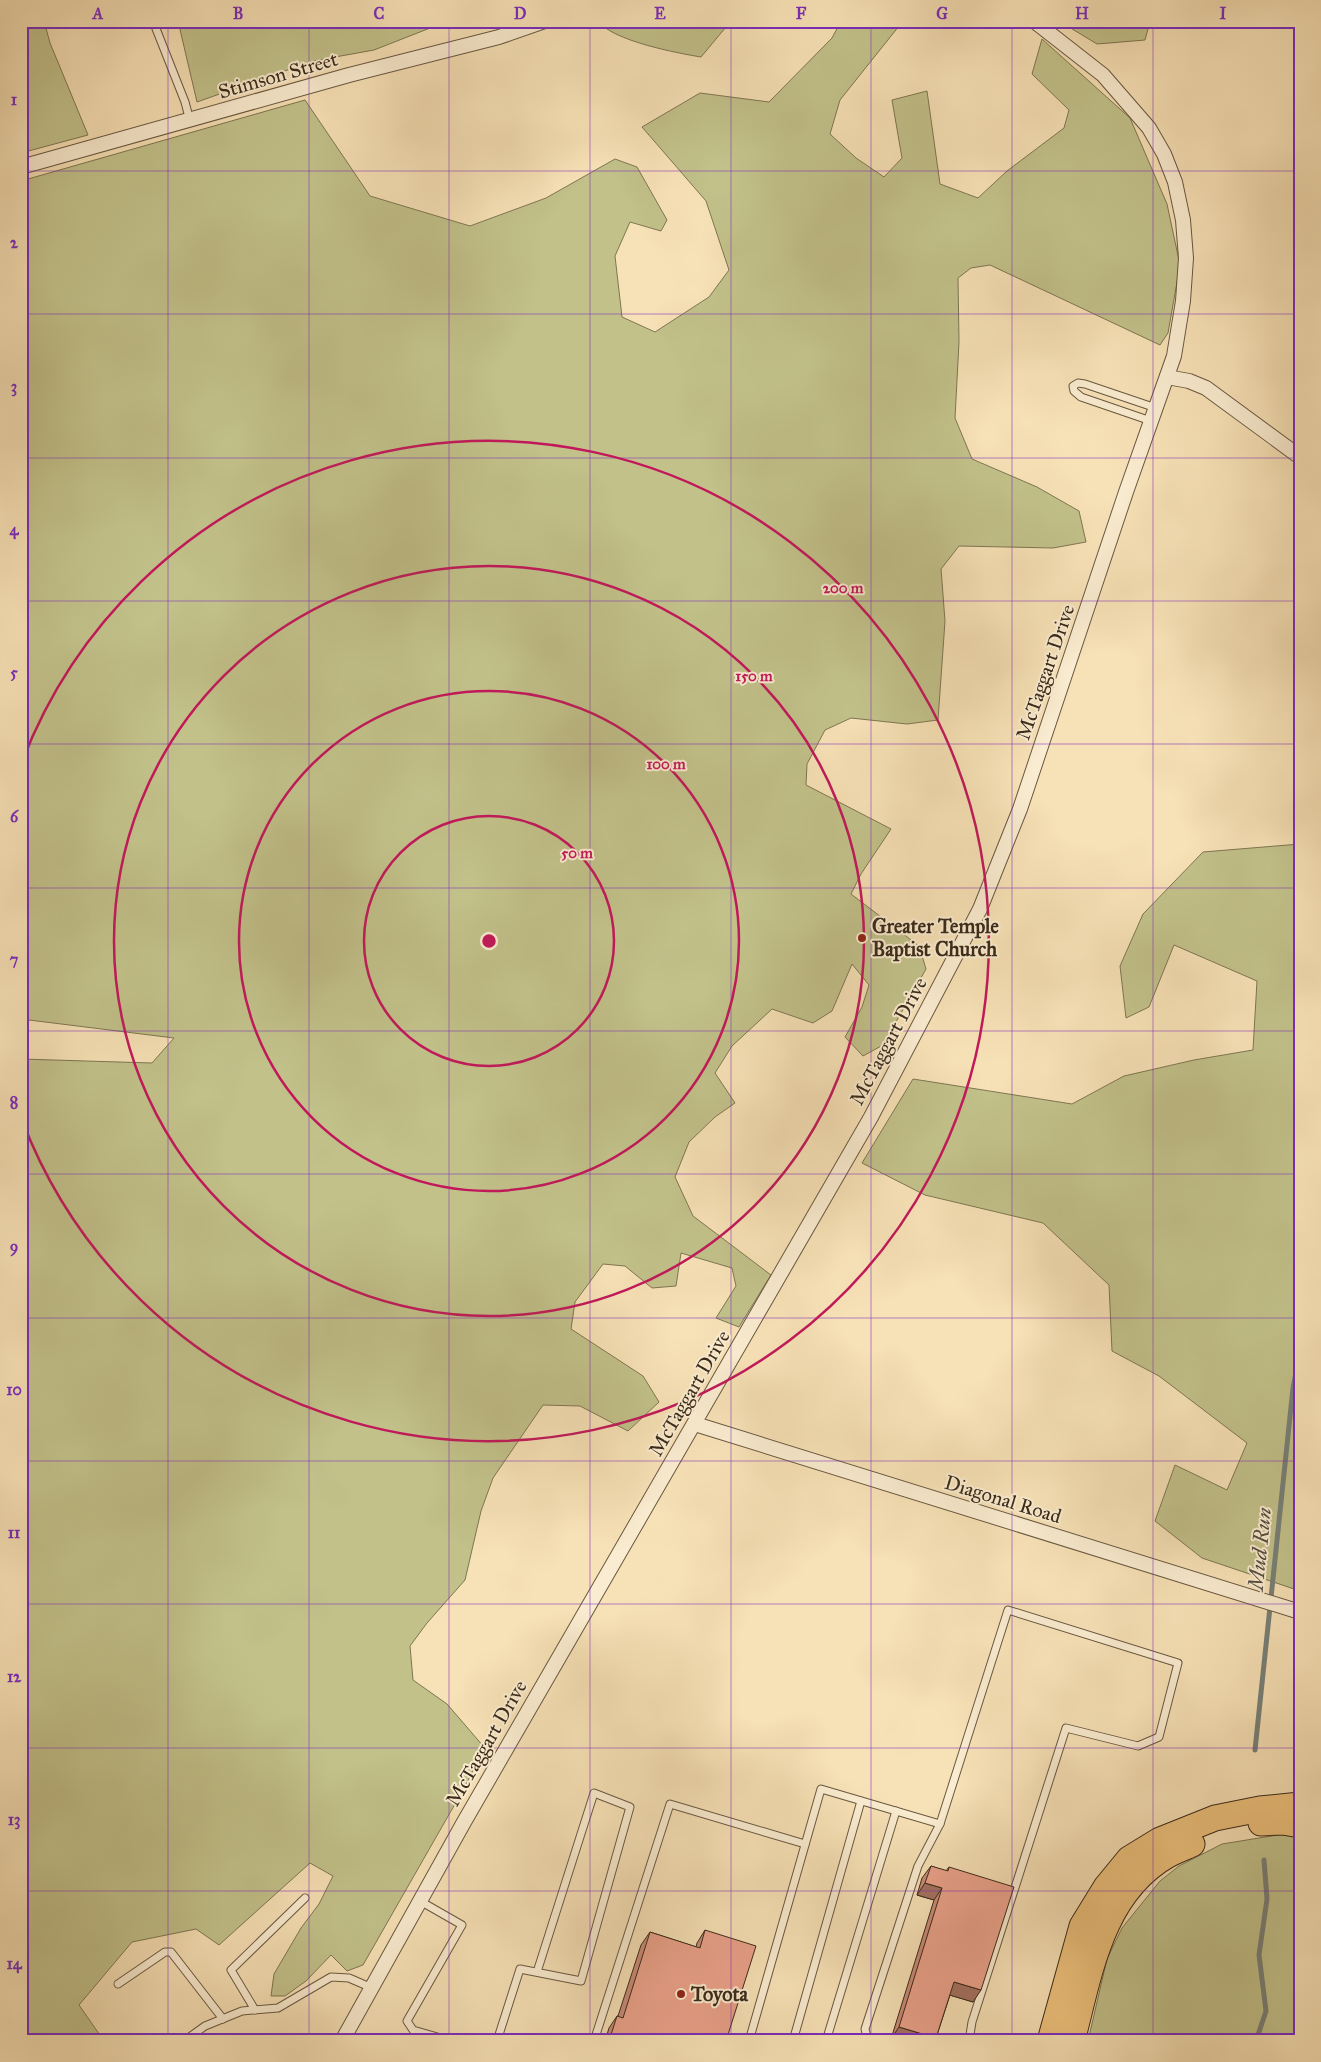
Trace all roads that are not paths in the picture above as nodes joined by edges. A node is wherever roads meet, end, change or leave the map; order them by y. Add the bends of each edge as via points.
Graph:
1 (153, 21) edge
2 (545, 21) edge
3 (1034, 21) edge
4 (190, 121) junction
5 (21, 167) edge
6 (1167, 377) junction
7 (1156, 408) junction
8 (1151, 421) junction
9 (1300, 457) edge
10 (695, 1424) junction
11 (1300, 1612) edge
12 (861, 1801) junction
13 (1300, 1805) edge
14 (896, 1811) junction
15 (940, 1824) junction
16 (1300, 1825) edge
17 (805, 1844) junction
18 (306, 1898) dead end
19 (420, 1901) junction
20 (537, 1972) junction
21 (118, 1984) dead end
22 (372, 1988) junction
23 (256, 2010) junction
24 (223, 2018) junction
25 (184, 2041) edge
26 (342, 2041) edge
27 (451, 2041) edge
28 (497, 2041) edge
29 (594, 2041) edge
30 (749, 2041) edge
31 (793, 2041) edge
32 (826, 2041) edge
33 (868, 2041) edge
34 (969, 2041) edge
35 (1050, 2041) edge
36 (1072, 2041) edge

1 - 4 lane
2 - 4 street, Stimson Street via 499,37 349,75
3 - 6 street, McTaggart Drive via 1103,75 1127,100 1149,128 1175,182 1186,258 1180,330
4 - 5 street, Stimson Street
6 - 7 street, McTaggart Drive
6 - 9 street via 1206,388
7 - 8 street, McTaggart Drive
7 - 8 lane via 1085,384 1073,386 1081,397
8 - 10 street, McTaggart Drive via 1020,809 989,888 871,1117
10 - 11 street, Diagonal Road
10 - 19 street, McTaggart Drive
12 - 14 lane
12 - 17 lane via 821,1789
12 - 31 lane
13 - 35 highway via 1214,1818 1160,1840 1129,1859 1106,1887 1082,1926
14 - 15 lane
14 - 32 lane
15 - 33 lane via 918,1866 865,2029
15 - 34 lane via 1008,1610 1178,1663 1159,1737 1138,1746 1066,1728 972,2022
16 - 36 highway via 1283,1822 1250,1824 1223,1831 1167,1856 1138,1878 1102,1932 1091,1961
17 - 29 lane via 670,1804
17 - 30 lane
18 - 23 lane via 231,1970
19 - 22 street, McTaggart Drive
19 - 27 lane via 462,1925 407,2021 414,2030
20 - 20 lane via 581,1981 630,1807 594,1793
20 - 28 lane via 520,1969
21 - 24 lane via 165,1952 172,1952
22 - 23 lane via 349,1978 332,1977 278,2008
22 - 26 street, McTaggart Drive
23 - 24 lane
24 - 25 lane

